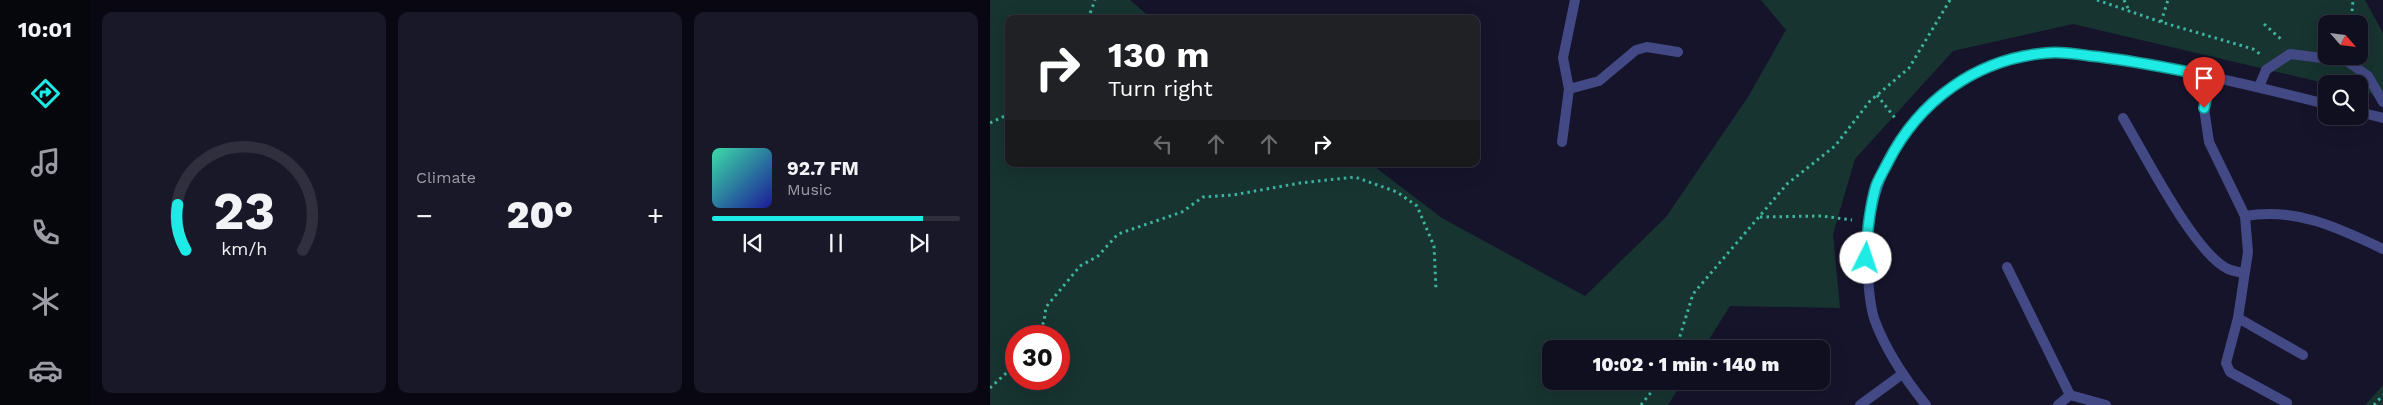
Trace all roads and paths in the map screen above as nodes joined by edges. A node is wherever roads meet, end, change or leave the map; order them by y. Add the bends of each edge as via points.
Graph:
1 (1094, 0) edge
2 (1575, 0) edge
3 (1950, 0) edge
4 (2097, 0) edge
5 (2124, 0) edge
6 (2168, 0) edge
7 (2354, 0) edge
8 (2130, 12) junction
9 (1089, 15) edge
10 (2352, 15) edge
11 (2162, 22) junction
12 (2264, 24) dead end
13 (1678, 52) dead end
14 (2290, 54) junction
15 (2262, 55) dead end
16 (2211, 76) junction
17 (2259, 87) junction
18 (1569, 88) junction
19 (1877, 95) junction
20 (2318, 102) edge
21 (2383, 102) edge
22 (2368, 114) edge
23 (1005, 116) edge
24 (2123, 118) dead end
25 (2383, 118) edge
26 (1896, 120) dead end
27 (990, 123) edge
28 (1562, 142) dead end
29 (2245, 216) junction
30 (1760, 217) junction
31 (1868, 221) junction
32 (2383, 249) edge
33 (2007, 267) dead end
34 (2243, 273) junction
35 (1436, 289) dead end
36 (2238, 318) junction
37 (1042, 325) edge
38 (1679, 340) edge
39 (2303, 355) dead end
40 (1005, 374) edge
41 (1901, 374) junction
42 (990, 388) edge
43 (1653, 390) edge
44 (2070, 395) junction
45 (2383, 395) edge
46 (2287, 403) dead end
47 (1641, 405) edge
48 (1860, 405) edge
49 (1926, 405) edge
50 (2058, 405) edge
51 (2106, 405) edge
52 (2374, 405) edge

1 - 9 path
2 - 18 street via 1563,58
3 - 19 path via 1909,68
4 - 8 path
5 - 8 path
6 - 11 path
7 - 10 path
8 - 11 path
11 - 15 path via 2253,49
12 - 14 path via 2281,39
13 - 18 street via 1647,47 1636,50 1599,81
14 - 17 street via 2266,70
14 - 21 street via 2347,61 2368,76
16 - 17 street
16 - 29 street via 2204,108 2209,142
16 - 31 street via 2120,59 2047,53 2012,58 1983,69 1951,87 1923,110 1896,145 1876,185
17 - 20 street
18 - 28 street
19 - 26 path
19 - 30 path via 1835,146 1787,184
22 - 25 street
23 - 27 path
24 - 34 street via 2184,222 2212,257 2228,269
29 - 32 street via 2266,212 2332,224
29 - 34 street via 2248,252
30 - 31 path via 1822,216
30 - 38 path via 1693,294
31 - 41 street via 1866,258 1875,320
33 - 44 street
34 - 36 street
35 - 37 path via 1434,246 1418,206 1397,192 1355,177 1203,197 1182,212 1118,234 1098,256 1080,266 1046,307
36 - 39 street
36 - 46 street via 2226,363 2230,372
40 - 42 path
41 - 48 street
41 - 49 street
43 - 47 path
44 - 50 street
44 - 51 street
45 - 52 path

